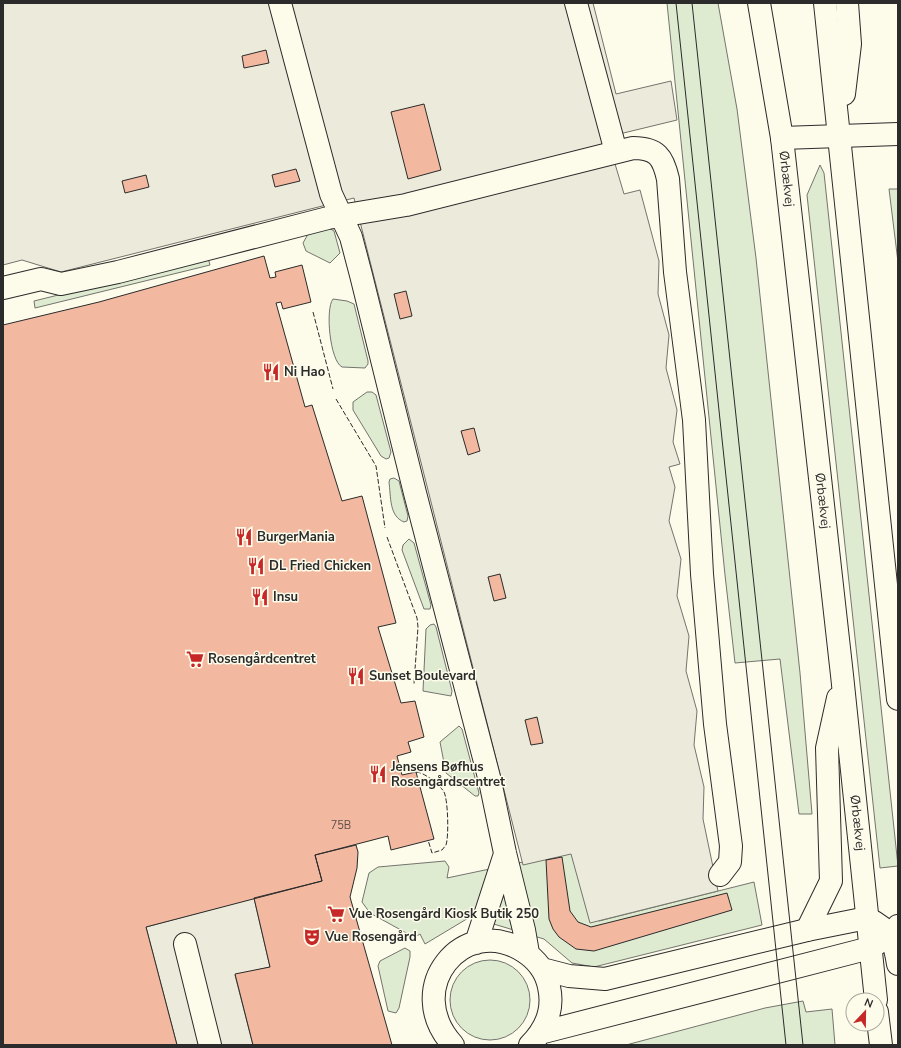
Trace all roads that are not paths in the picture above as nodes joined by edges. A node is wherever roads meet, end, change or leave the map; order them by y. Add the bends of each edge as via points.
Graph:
1 (280, 3) edge
2 (576, 3) edge
3 (759, 3) edge
4 (847, 3) edge
5 (824, 8) edge
6 (898, 134) edge
7 (840, 135) junction
8 (782, 138) junction
9 (616, 152) junction
10 (342, 216) junction
11 (3, 288) edge
12 (842, 675) junction
13 (898, 699) edge
14 (505, 853) junction
15 (720, 875) dead end
16 (867, 918) junction
17 (807, 930) junction
18 (894, 930) edge
19 (476, 943) junction
20 (185, 944) dead end
21 (870, 948) junction
22 (535, 961) junction
23 (898, 964) edge
24 (875, 992) edge
25 (879, 1032) edge
26 (535, 1039) edge
27 (210, 1045) edge
28 (453, 1045) edge
29 (881, 1045) edge

1 - 10 main road via 331,194
2 - 9 main road
3 - 8 main road, Ørbækvej
4 - 7 main road via 850,44
5 - 7 main road
6 - 7 main road
7 - 8 main road
7 - 13 main road
8 - 12 main road, Ørbækvej
9 - 10 main road via 406,205
9 - 15 main road via 647,148 658,155 665,164 668,179 675,272 694,420 702,574 715,724 731,846 730,862
10 - 11 main road via 73,282 61,284 41,279
10 - 14 main road via 351,237 454,638 490,781
12 - 16 main road, Ørbækvej
12 - 17 main road via 828,748 831,881
14 - 19 main road
14 - 22 main road via 524,930
16 - 17 main road
16 - 18 main road
16 - 21 main road, Ørbækvej
17 - 22 main road via 605,979 569,976
18 - 21 main road
18 - 23 main road
19 - 22 main road via 503,942 516,946
19 - 28 main road via 452,956 437,977 433,992 436,1021
20 - 27 main road
21 - 24 main road, Ørbækvej
21 - 26 main road
22 - 26 main road via 549,988 550,1008 547,1021
25 - 29 main road

